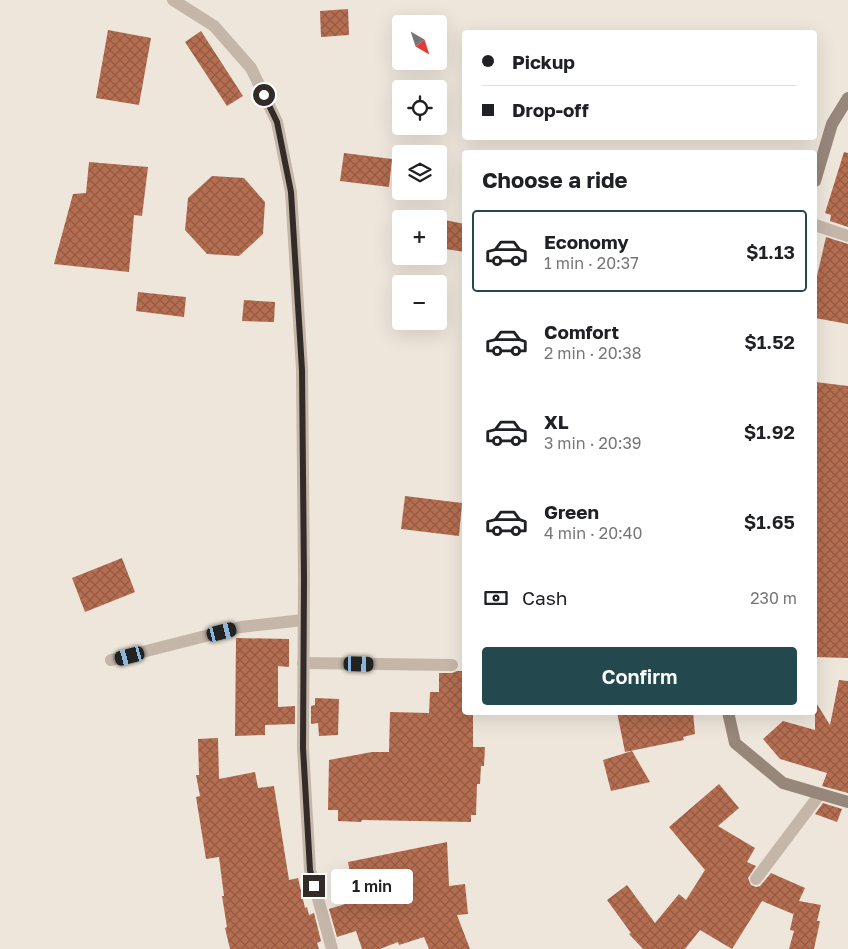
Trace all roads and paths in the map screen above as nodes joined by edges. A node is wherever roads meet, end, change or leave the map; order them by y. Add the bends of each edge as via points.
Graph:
1 (173, 0) edge
2 (848, 98) edge
3 (817, 174) edge
4 (817, 226) edge
5 (848, 236) edge
6 (304, 620) junction
7 (111, 660) dead end
8 (303, 663) junction
9 (452, 665) dead end
10 (729, 715) edge
11 (820, 794) junction
12 (848, 802) edge
13 (756, 879) dead end
14 (332, 949) edge

1 - 6 street via 214,26 251,68 277,122 291,192 302,370
2 - 3 street via 832,124
4 - 5 street
6 - 7 street via 241,627
6 - 8 street
8 - 9 street
8 - 14 street via 303,748 310,870
10 - 11 street via 735,743 783,783
11 - 12 street
11 - 13 street

